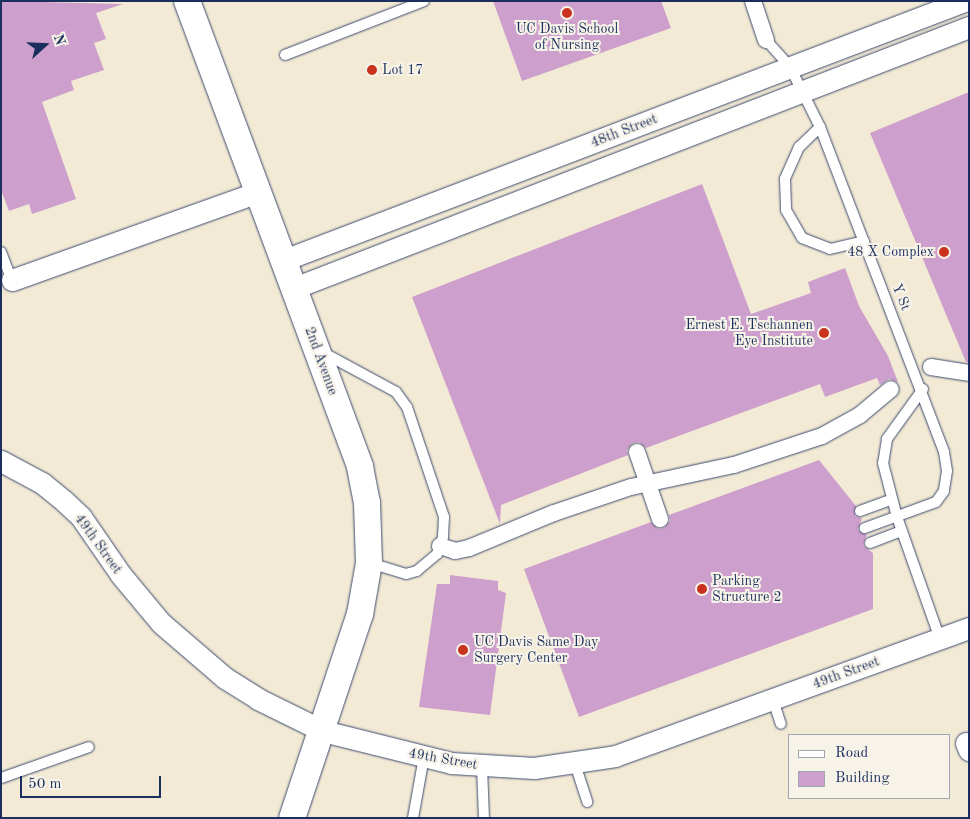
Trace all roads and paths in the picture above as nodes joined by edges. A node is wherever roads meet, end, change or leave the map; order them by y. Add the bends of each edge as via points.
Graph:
1 (188, 1) edge
2 (424, 1) edge
3 (753, 1) edge
4 (964, 1) edge
5 (969, 27) edge
6 (766, 40) joint
7 (286, 55) dead end
8 (790, 67) junction
9 (803, 89) junction
10 (820, 127) junction
11 (258, 192) junction
12 (864, 241) junction
13 (1, 252) edge
14 (284, 260) junction
15 (12, 280) joint
16 (294, 288) junction
17 (316, 349) junction
18 (931, 367) dead end
19 (969, 373) edge
20 (897, 383) dead end
21 (923, 389) junction
22 (637, 452) dead end
23 (1, 461) edge
24 (647, 485) junction
25 (891, 500) junction
26 (860, 511) dead end
27 (896, 517) junction
28 (660, 519) dead end
29 (866, 528) dead end
30 (902, 531) junction
31 (870, 543) dead end
32 (440, 546) junction
33 (369, 563) junction
34 (969, 628) edge
35 (940, 639) junction
36 (773, 700) junction
37 (781, 724) dead end
38 (323, 731) junction
39 (90, 747) dead end
40 (424, 758) junction
41 (575, 764) junction
42 (482, 767) junction
43 (1, 778) edge
44 (586, 802) dead end
45 (292, 818) edge
46 (413, 818) edge
47 (484, 818) edge

1 - 11 street, 2nd Avenue
2 - 7 lane
3 - 6 street
4 - 8 street, 48th Street
5 - 9 street, 48th Street
6 - 8 lane, Y St
8 - 9 lane, Y St
8 - 14 street, 48th Street
9 - 10 lane, Y St
9 - 16 street, 48th Street
10 - 12 lane, Y St
10 - 12 lane via 799,148 786,180 786,210 802,238 830,249
11 - 14 street, 2nd Avenue
11 - 15 street
12 - 21 lane, Y St
13 - 15 lane
14 - 16 street, 2nd Avenue
16 - 17 street, 2nd Avenue
17 - 32 lane via 396,392 407,407 444,517
17 - 33 street, 2nd Avenue via 360,467 368,503
18 - 19 street
20 - 24 street via 860,415 822,436 734,465
21 - 25 lane via 887,439 883,463
21 - 27 lane, Y St via 948,471 944,491 936,502
22 - 24 street
23 - 38 street, 49th Street via 42,483 81,517 140,600 189,650 258,699
24 - 28 street
24 - 32 street via 554,513 468,548 455,551
25 - 26 lane
25 - 27 lane
27 - 29 lane, Y St
27 - 30 lane
30 - 31 lane
30 - 35 lane
32 - 33 lane via 428,564 406,574
33 - 38 street, 2nd Avenue via 360,614
34 - 35 street, 49th Street
35 - 36 street, 49th Street
36 - 37 lane
36 - 41 street, 49th Street via 655,744
38 - 40 street, 49th Street
38 - 45 street, 2nd Avenue
39 - 43 lane
40 - 42 street, 49th Street
40 - 46 lane
41 - 42 street, 49th Street via 534,768
41 - 44 lane
42 - 47 lane

